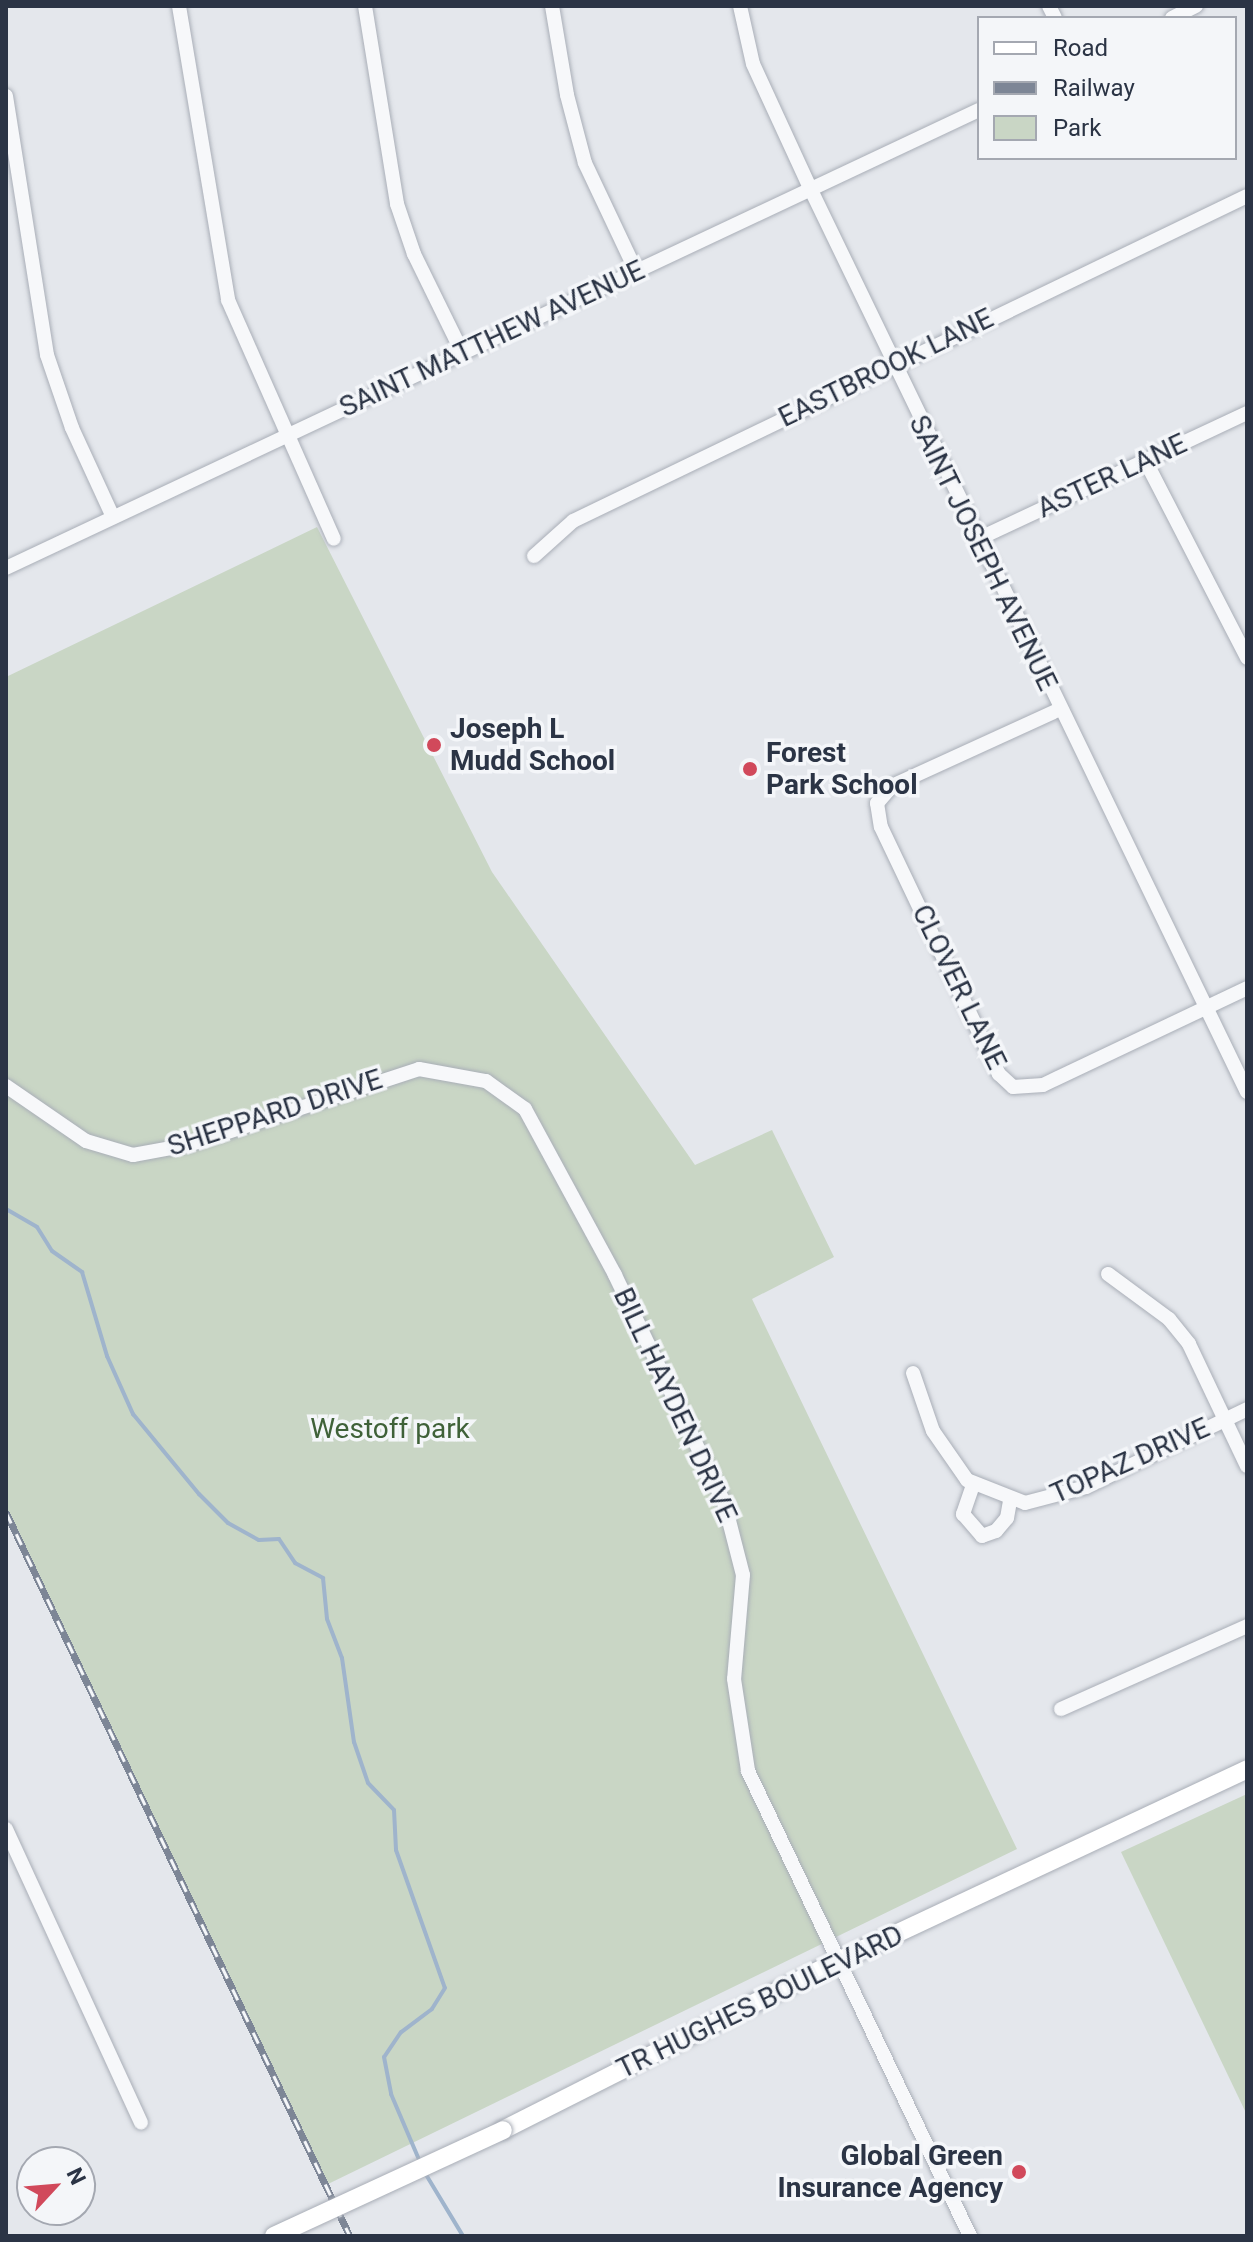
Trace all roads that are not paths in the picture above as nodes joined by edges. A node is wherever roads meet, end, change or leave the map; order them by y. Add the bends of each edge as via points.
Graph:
1 (179, 6) edge
2 (365, 6) edge
3 (552, 6) edge
4 (740, 6) edge
5 (1196, 6) edge
6 (1176, 16) edge
7 (6, 96) edge
8 (977, 111) edge
9 (811, 190) junction
10 (1247, 196) edge
11 (636, 271) junction
12 (462, 352) junction
13 (893, 364) junction
14 (1247, 413) edge
15 (288, 435) junction
16 (1145, 460) junction
17 (113, 517) junction
18 (334, 539) dead end
19 (978, 539) junction
20 (534, 556) dead end
21 (6, 568) edge
22 (1247, 658) edge
23 (1058, 710) junction
24 (1247, 988) edge
25 (1204, 1008) junction
26 (419, 1069) joint
27 (6, 1086) edge
28 (1247, 1092) edge
29 (1108, 1274) dead end
30 (913, 1373) dead end
31 (1247, 1409) edge
32 (1224, 1419) junction
33 (1247, 1466) edge
34 (973, 1485) junction
35 (1010, 1501) junction
36 (1247, 1626) edge
37 (1061, 1709) dead end
38 (1247, 1769) edge
39 (6, 1829) edge
40 (838, 1961) junction
41 (141, 2122) dead end
42 (274, 2236) edge
43 (970, 2236) edge

1 - 15 street via 228,300
2 - 12 street via 397,204 414,254
3 - 11 street via 579,142
4 - 9 street, SAINT JOSEPH AVENUE via 753,64
5 - 6 street
7 - 17 street via 47,355 72,428
8 - 9 street, SAINT MATTHEW AVENUE
9 - 11 street, SAINT MATTHEW AVENUE
9 - 13 street, SAINT JOSEPH AVENUE
10 - 13 street, EASTBROOK LANE
11 - 12 street, SAINT MATTHEW AVENUE
12 - 15 street, SAINT MATTHEW AVENUE
13 - 19 street, SAINT JOSEPH AVENUE
13 - 20 street, EASTBROOK LANE via 573,521
14 - 16 street, ASTER LANE
15 - 17 street, SAINT MATTHEW AVENUE
15 - 18 street
16 - 19 street, ASTER LANE
16 - 22 street
17 - 21 street, SAINT MATTHEW AVENUE
19 - 23 street, SAINT JOSEPH AVENUE
23 - 25 street, SAINT JOSEPH AVENUE
23 - 25 street, CLOVER LANE via 892,786 877,803 881,827 999,1074 1013,1087 1043,1085
24 - 25 street, CLOVER LANE
25 - 28 street, SAINT JOSEPH AVENUE
26 - 27 street, SHEPPARD DRIVE via 188,1145 133,1155 86,1141
26 - 40 street, BILL HAYDEN DRIVE via 486,1081 525,1109 548,1145 699,1448 725,1505 743,1575 734,1679 748,1771
29 - 32 street via 1169,1319 1189,1344
30 - 34 street, TOPAZ DRIVE via 946,1456
31 - 32 street, TOPAZ DRIVE
32 - 33 street
32 - 35 street, TOPAZ DRIVE via 1055,1499
34 - 35 street, TOPAZ DRIVE
34 - 35 street, TOPAZ DRIVE via 963,1514 982,1536 996,1531 1007,1518
36 - 37 street
38 - 40 main road, TR HUGHES BOULEVARD
39 - 41 street
40 - 42 main road, TR HUGHES BOULEVARD, bridge via 503,2130
40 - 43 street, BILL HAYDEN DRIVE

